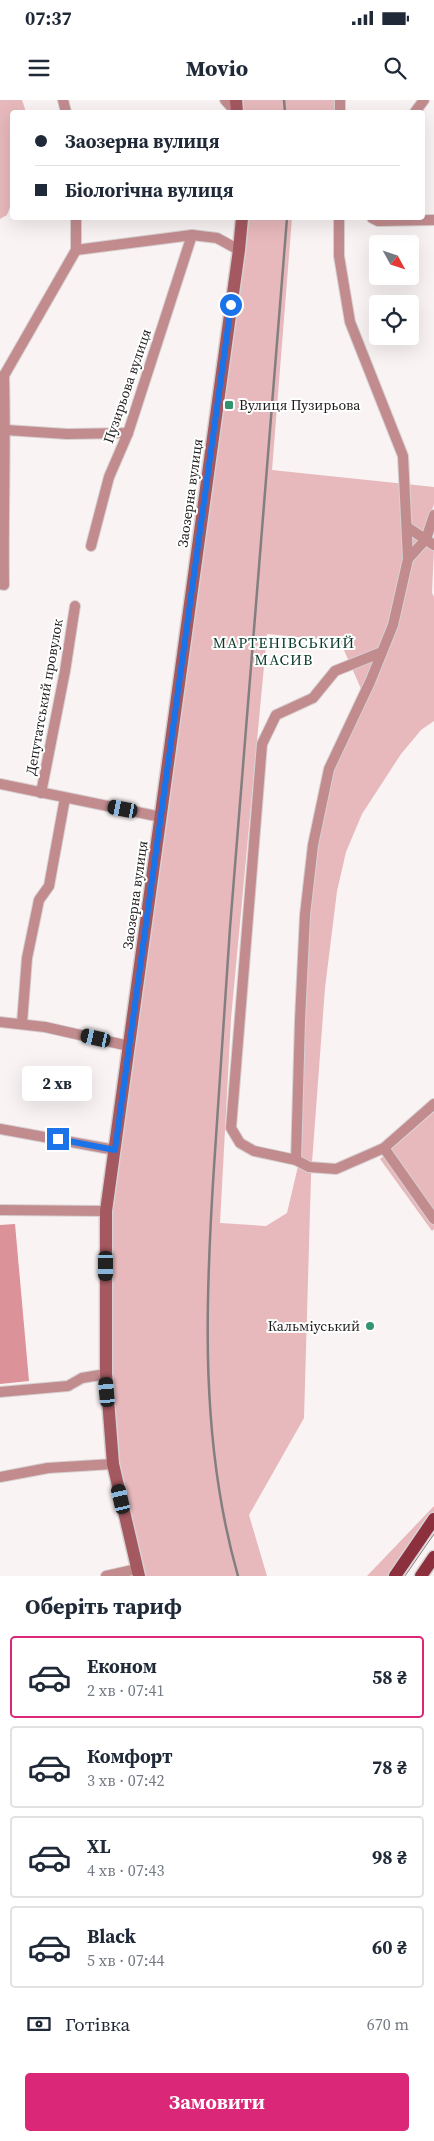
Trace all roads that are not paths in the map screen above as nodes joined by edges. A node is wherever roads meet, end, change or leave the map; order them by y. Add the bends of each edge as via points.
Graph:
1 (224, 100) edge
2 (235, 110) edge
3 (76, 220) edge
4 (242, 220) edge
5 (339, 220) edge
6 (376, 220) edge
7 (434, 220) edge
8 (192, 235) junction
9 (76, 250) junction
10 (239, 250) junction
11 (2, 379) edge
12 (6, 430) junction
13 (128, 433) junction
14 (434, 515) edge
15 (407, 527) junction
16 (430, 542) edge
17 (91, 546) dead end
18 (408, 559) junction
19 (0, 584) edge
20 (74, 606) dead end
21 (382, 652) junction
22 (0, 784) edge
23 (41, 793) junction
24 (66, 798) junction
25 (161, 817) junction
26 (0, 1022) edge
27 (22, 1023) junction
28 (129, 1046) junction
29 (434, 1104) edge
30 (0, 1129) edge
31 (384, 1148) junction
32 (115, 1150) junction
33 (296, 1160) junction
34 (0, 1210) edge
35 (106, 1212) junction
36 (434, 1218) edge
37 (106, 1374) junction
38 (0, 1392) edge
39 (113, 1464) junction
40 (0, 1477) edge
41 (434, 1519) edge
42 (434, 1556) edge
43 (138, 1572) edge
44 (106, 1576) edge
45 (395, 1576) edge
46 (421, 1576) edge

1 - 2 street
3 - 9 street
4 - 10 street, Заозерна вулиця
5 - 15 street via 339,256 350,322 403,456
6 - 7 street
8 - 9 street
8 - 10 street via 217,238
8 - 13 street, Пузирьова вулиця
9 - 11 street
10 - 25 street, Заозерна вулиця
11 - 12 street
12 - 13 street
12 - 19 street via 2,501 4,585
13 - 17 street, Пузирьова вулиця via 109,476
14 - 16 street
15 - 16 street
15 - 18 street
16 - 18 street
18 - 21 street via 393,625
20 - 23 street, Депутатський провулок
21 - 33 street via 329,769 313,845 300,1020
21 - 33 street via 335,672 313,698 276,715 262,744 231,1128 240,1143 254,1151
22 - 23 street
23 - 24 street
24 - 25 street
24 - 27 street via 50,886 39,900 27,958
25 - 28 street, Заозерна вулиця
26 - 27 street
27 - 28 street
28 - 32 street, Заозерна вулиця
29 - 31 street
30 - 32 street
31 - 33 street via 336,1169 310,1167
31 - 36 street
32 - 35 street, Заозерна вулиця
34 - 35 street
35 - 37 street, Заозерна вулиця
37 - 38 street via 82,1378 68,1386
37 - 39 street, Заозерна вулиця
39 - 40 street via 48,1468
39 - 43 street, Заозерна вулиця
41 - 45 main road
42 - 46 main road
43 - 44 street

